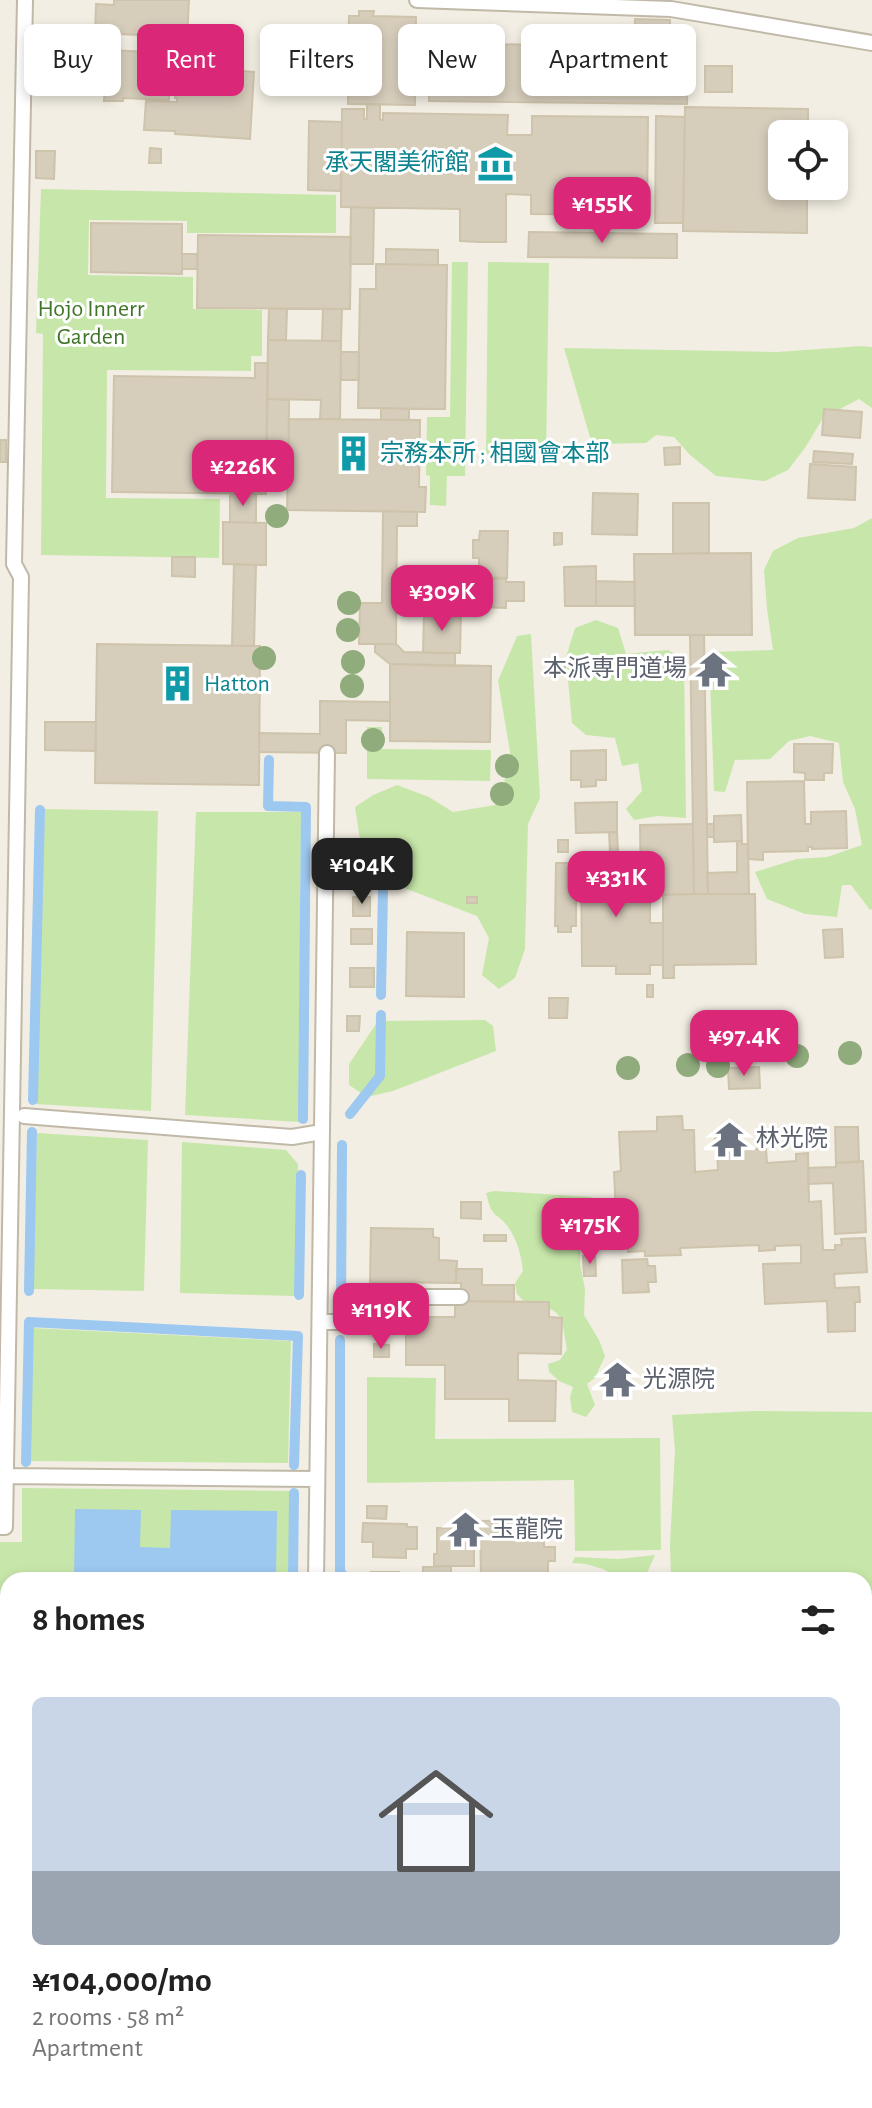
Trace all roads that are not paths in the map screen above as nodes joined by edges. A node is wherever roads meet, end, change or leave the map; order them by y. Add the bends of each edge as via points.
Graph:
1 (25, 0) edge
2 (417, 0) edge
3 (872, 43) edge
4 (327, 753) dead end
5 (24, 1116) dead end
6 (322, 1132) junction
7 (461, 1297) dead end
8 (320, 1322) junction
9 (355, 1322) dead end
10 (371, 1322) dead end
11 (6, 1476) junction
12 (317, 1479) junction
13 (0, 1527) edge
14 (316, 1572) edge

1 - 11 lane
2 - 3 lane via 671,9
4 - 6 lane
5 - 6 lane via 292,1137
6 - 8 lane
7 - 10 lane via 404,1297
8 - 9 lane
8 - 12 lane
11 - 12 lane
11 - 13 lane via 5,1527
12 - 14 lane

